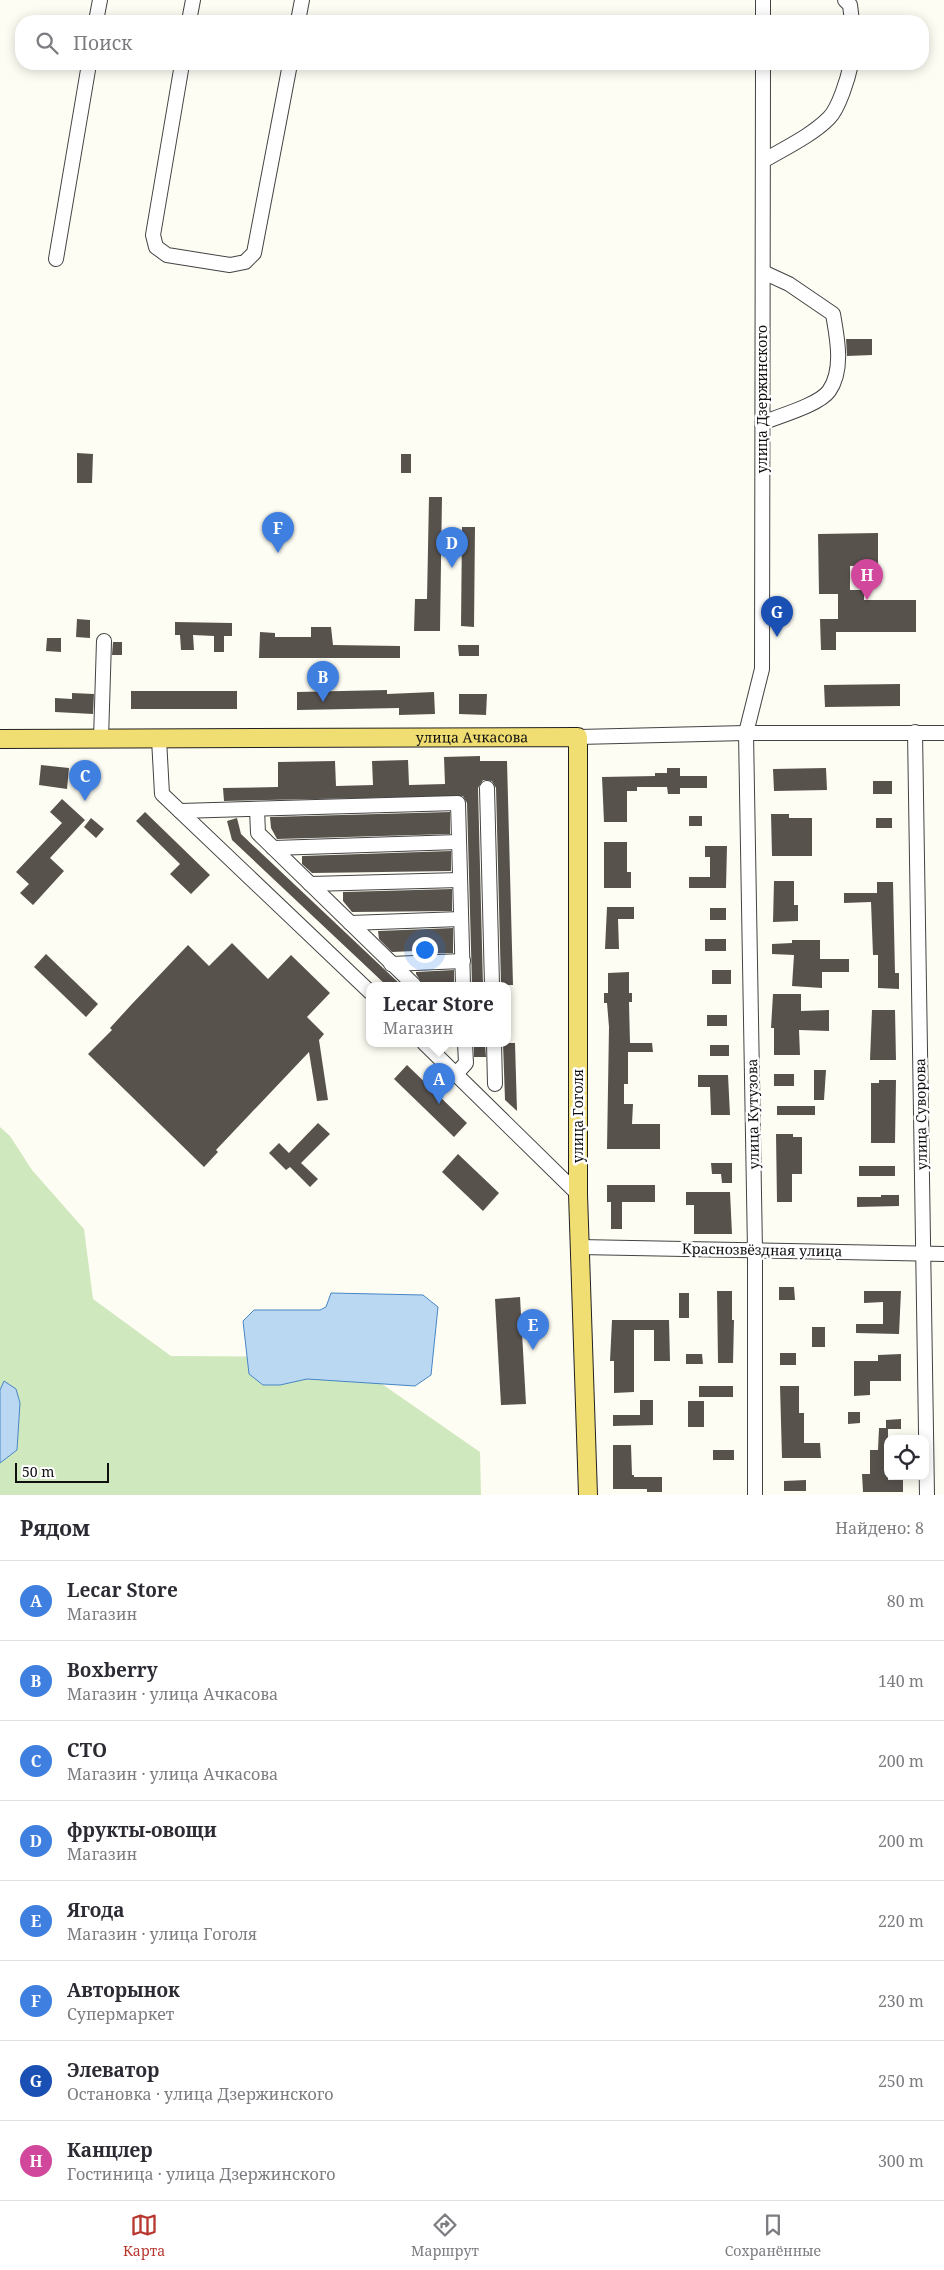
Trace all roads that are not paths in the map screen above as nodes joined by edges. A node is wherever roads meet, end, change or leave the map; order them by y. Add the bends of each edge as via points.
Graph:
1 (100, 0) edge
2 (193, 0) edge
3 (302, 0) edge
4 (763, 0) edge
5 (845, 0) edge
6 (97, 15) edge
7 (191, 15) edge
8 (299, 15) edge
9 (763, 15) edge
10 (851, 15) edge
11 (88, 70) edge
12 (181, 70) edge
13 (289, 70) edge
14 (763, 70) edge
15 (850, 70) edge
16 (763, 161) junction
17 (56, 259) dead end
18 (763, 272) junction
19 (762, 422) junction
20 (104, 641) dead end
21 (915, 732) junction
22 (746, 733) junction
23 (944, 733) edge
24 (578, 737) junction
25 (0, 739) edge
26 (101, 739) junction
27 (159, 739) junction
28 (487, 788) dead end
29 (257, 809) junction
30 (180, 811) junction
31 (459, 842) junction
32 (273, 848) junction
33 (460, 880) junction
34 (310, 884) junction
35 (461, 919) junction
36 (350, 923) junction
37 (463, 961) junction
38 (391, 964) junction
39 (411, 982) edge
40 (463, 982) edge
41 (492, 982) edge
42 (366, 988) edge
43 (428, 1047) edge
44 (465, 1047) edge
45 (494, 1047) edge
46 (456, 1074) junction
47 (495, 1084) dead end
48 (578, 1194) junction
49 (579, 1248) junction
50 (755, 1250) junction
51 (923, 1254) junction
52 (944, 1254) edge
53 (588, 1495) edge
54 (755, 1495) edge
55 (928, 1495) edge

1 - 6 street
2 - 7 street
3 - 8 street
4 - 9 street
5 - 10 street via 850,5
11 - 17 street
12 - 13 street via 153,235 156,247 167,255 230,265 245,262 254,253
14 - 16 street, улица Дзержинского
15 - 16 street via 830,117
16 - 18 street, улица Дзержинского
18 - 19 street, улица Дзержинского
18 - 19 street via 789,284 833,314 838,366 829,391 813,402
19 - 22 street, улица Дзержинского via 762,669
20 - 26 street
21 - 22 street, улица Ачкасова
21 - 23 street, улица Ачкасова
21 - 51 street, улица Суворова
22 - 24 street, улица Ачкасова
22 - 50 street, улица Кутузова
24 - 27 main road, улица Ачкасова
24 - 48 main road, улица Гоголя
25 - 26 main road, улица Ачкасова
26 - 27 main road, улица Ачкасова
27 - 30 street via 162,794
28 - 41 street
29 - 30 street
29 - 31 street via 458,803
29 - 32 street via 258,833
30 - 42 street
31 - 32 street
31 - 33 street
32 - 34 street
33 - 34 street
33 - 35 street
34 - 36 street
35 - 36 street
35 - 37 street
36 - 38 street
37 - 38 street
37 - 40 street
38 - 39 street
43 - 46 street
44 - 46 street via 466,1063
45 - 47 street
46 - 48 street
48 - 49 main road, улица Гоголя
49 - 50 street, Краснозвёздная улица
49 - 53 main road, улица Гоголя
50 - 51 street, Краснозвёздная улица
50 - 54 street, улица Кутузова
51 - 52 street, Краснозвёздная улица
51 - 55 street, улица Суворова

